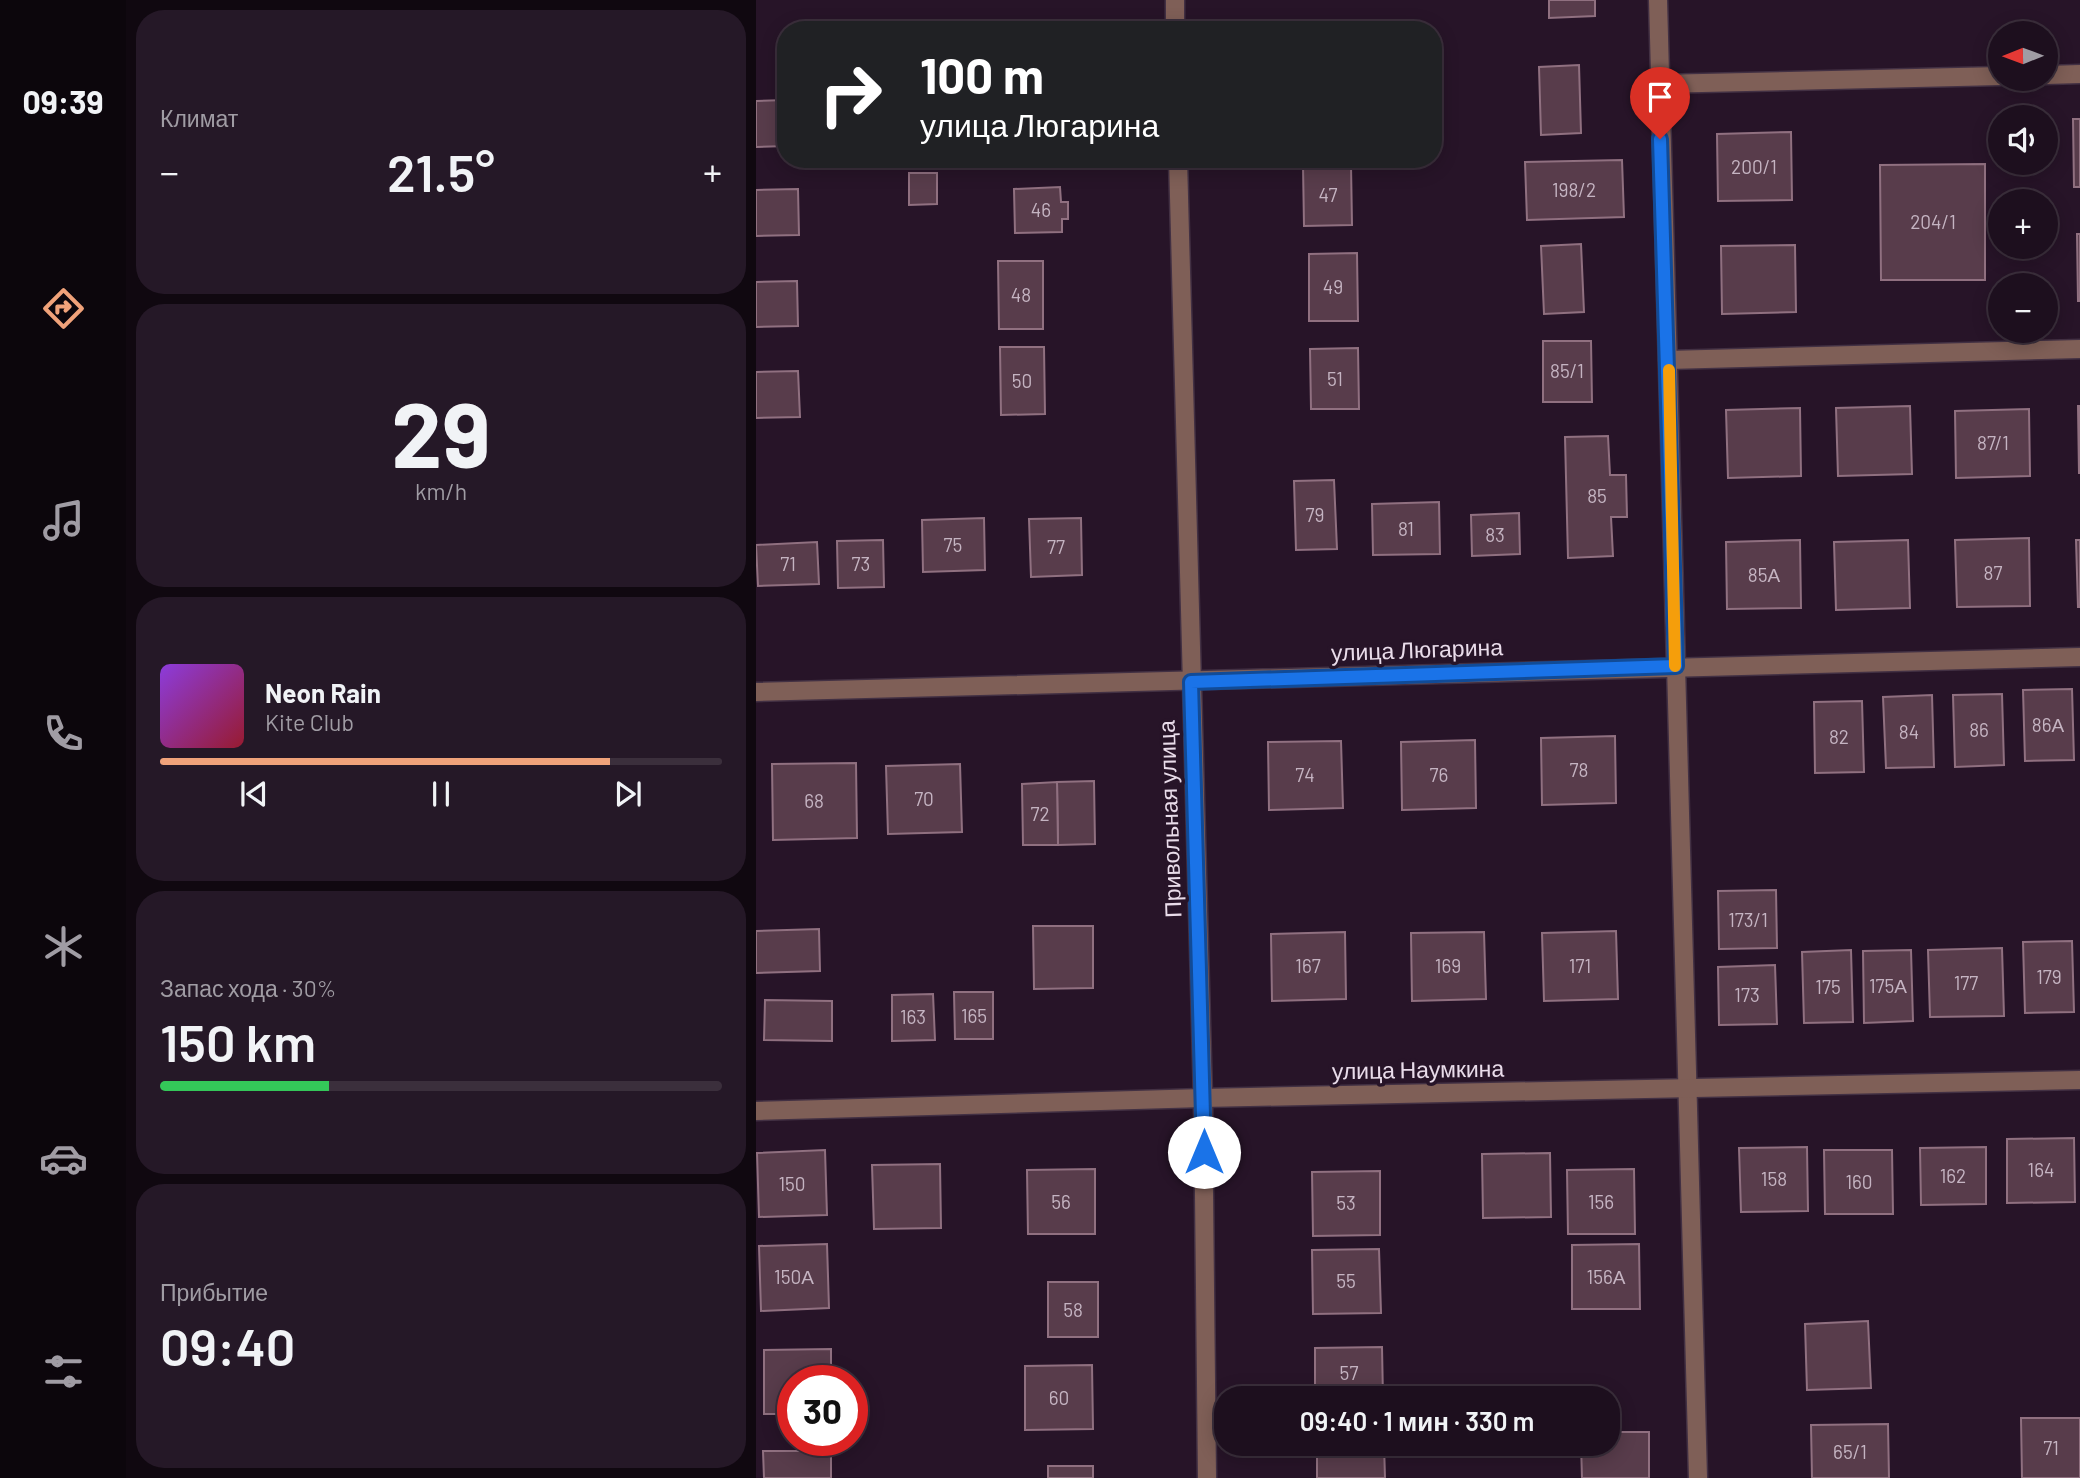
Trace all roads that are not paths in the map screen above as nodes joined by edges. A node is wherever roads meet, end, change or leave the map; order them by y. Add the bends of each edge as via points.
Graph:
1 (1175, 0) edge
2 (1658, 0) edge
3 (1175, 21) edge
4 (2080, 74) edge
5 (2058, 75) edge
6 (1988, 76) edge
7 (1658, 84) junction
8 (1178, 168) edge
9 (2080, 349) edge
10 (1668, 360) junction
11 (2080, 657) edge
12 (1676, 666) junction
13 (1191, 682) junction
14 (756, 692) edge
15 (2080, 1080) edge
16 (1687, 1090) junction
17 (1203, 1098) junction
18 (756, 1111) edge
19 (1207, 1478) edge
20 (1698, 1478) edge

1 - 3 street
2 - 7 street
4 - 5 street
6 - 7 street
7 - 10 street
8 - 13 street, Привольная улица
9 - 10 street
10 - 12 street
11 - 12 street, улица Люгарина
12 - 13 street, улица Люгарина
12 - 16 street
13 - 14 street, улица Люгарина
13 - 17 street, Привольная улица
15 - 16 street, улица Наумкина
16 - 17 street, улица Наумкина
16 - 20 street
17 - 18 street, улица Наумкина
17 - 19 street, Привольная улица

